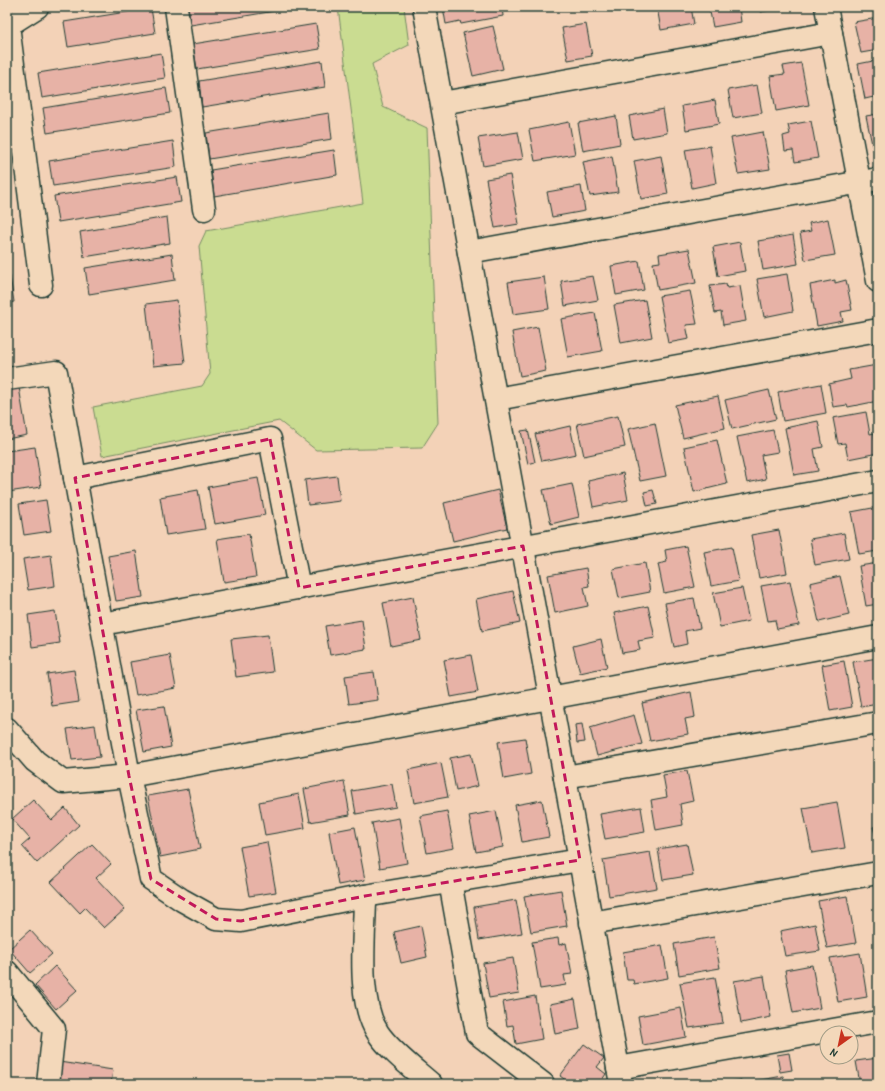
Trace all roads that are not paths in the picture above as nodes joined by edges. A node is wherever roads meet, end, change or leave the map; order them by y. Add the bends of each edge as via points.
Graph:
1 (37, 7) edge
2 (176, 7) edge
3 (424, 7) edge
4 (826, 7) edge
5 (7, 25) edge
6 (831, 33) junction
7 (442, 103) junction
8 (869, 180) edge
9 (204, 209) dead end
10 (469, 252) junction
11 (878, 282) edge
12 (41, 285) dead end
13 (878, 330) edge
14 (7, 380) edge
15 (496, 399) junction
16 (75, 478) junction
17 (878, 481) edge
18 (522, 546) junction
19 (299, 588) junction
20 (102, 624) junction
21 (878, 638) edge
22 (550, 697) junction
23 (878, 722) edge
24 (7, 729) edge
25 (129, 776) junction
26 (565, 777) junction
27 (580, 860) junction
28 (878, 874) edge
29 (450, 881) junction
30 (365, 896) junction
31 (591, 923) junction
32 (7, 972) edge
33 (878, 1022) edge
34 (619, 1076) edge
35 (48, 1084) edge
36 (431, 1084) edge
37 (543, 1084) edge

1 - 5 street
2 - 9 street
3 - 7 street
4 - 6 street
5 - 12 street
6 - 7 street
6 - 8 street
7 - 10 street
8 - 10 street
8 - 11 street
10 - 15 street
13 - 15 street
14 - 16 street via 56,372
15 - 18 street
16 - 19 street via 270,439
16 - 20 street
17 - 18 street
18 - 19 street
18 - 22 street
19 - 20 street
20 - 25 street
21 - 22 street
22 - 25 street
22 - 26 street
23 - 26 street
24 - 25 street via 35,761 63,782
25 - 30 street via 151,879 216,919 241,921
26 - 27 street
27 - 29 street
27 - 31 street
28 - 31 street
29 - 30 street
29 - 37 street via 477,1033
30 - 36 street via 364,991 369,1013 378,1034
31 - 34 street
32 - 35 street via 54,1029
33 - 34 street

